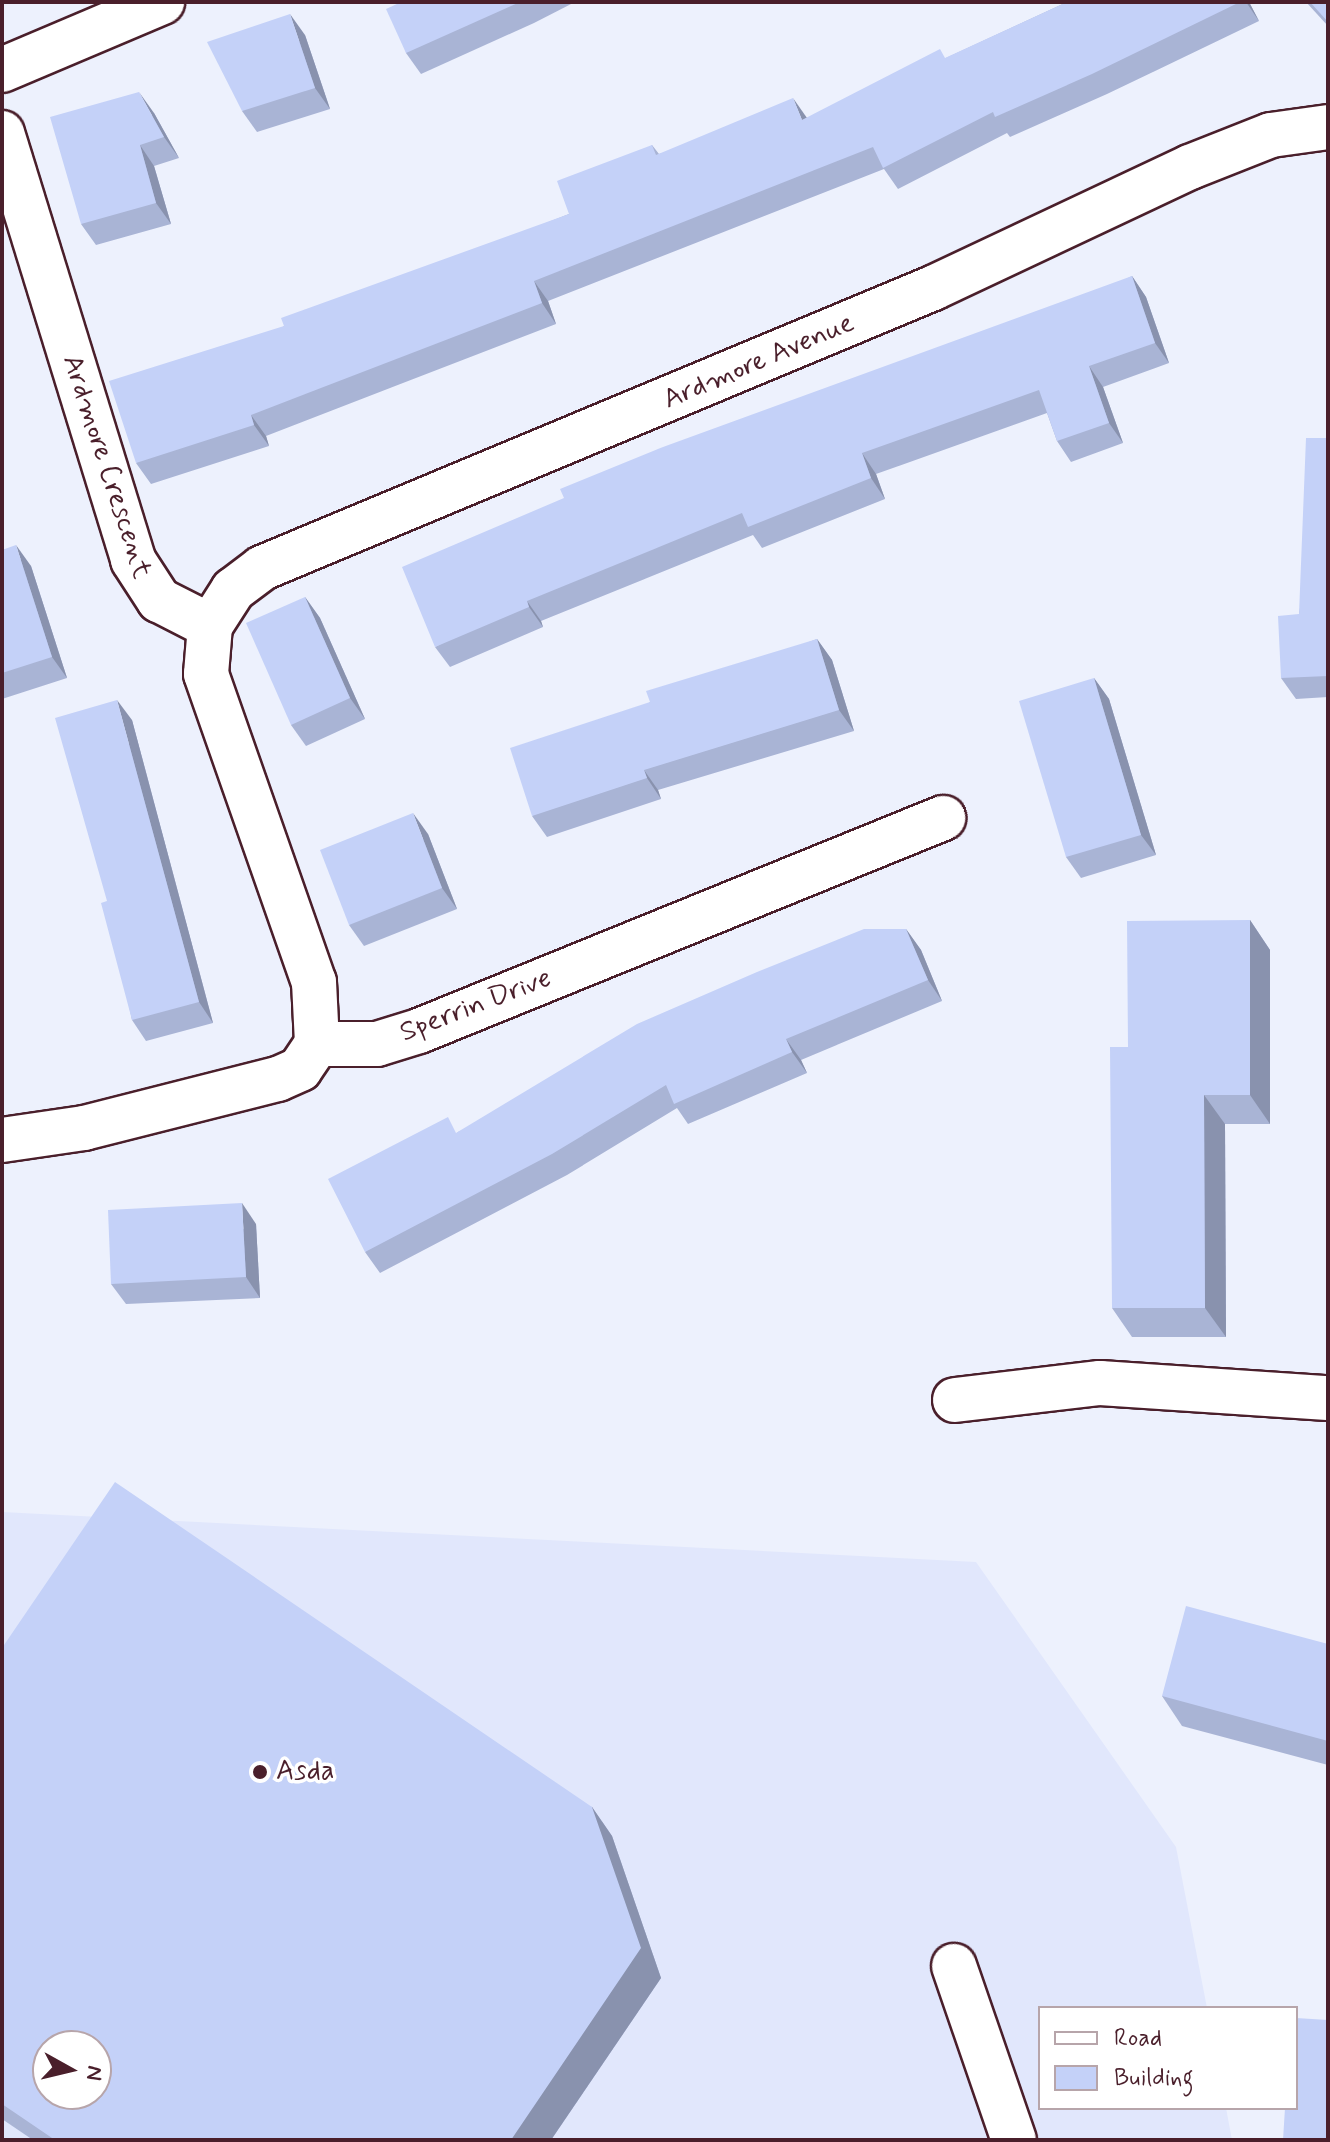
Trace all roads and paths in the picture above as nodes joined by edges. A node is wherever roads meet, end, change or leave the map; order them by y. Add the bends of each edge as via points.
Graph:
1 (162, 2) edge
2 (2, 70) edge
3 (1328, 127) edge
4 (2, 133) edge
5 (210, 626) junction
6 (943, 818) dead end
7 (317, 1044) junction
8 (2, 1140) edge
9 (1328, 1398) edge
10 (955, 1400) dead end
11 (954, 1966) dead end
12 (1014, 2140) edge

1 - 2 street
3 - 5 street, Ardmore Avenue via 1271,135 1190,167 933,288 262,568 233,590
4 - 5 street, Ardmore Crescent via 133,560 159,600
5 - 7 street via 206,674 314,982
6 - 7 street, Sperrin Drive via 419,1031 377,1044
7 - 8 street via 300,1069 278,1079 84,1128
9 - 10 street via 1100,1383
11 - 12 street

